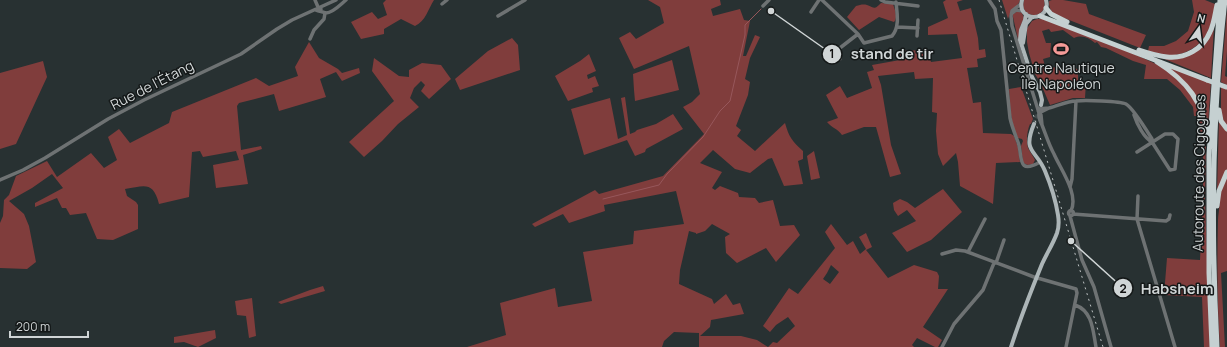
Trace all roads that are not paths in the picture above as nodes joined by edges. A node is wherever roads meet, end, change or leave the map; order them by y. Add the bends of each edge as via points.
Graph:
1 (315, 0) edge
2 (336, 0) edge
3 (346, 0) edge
4 (447, 0) edge
5 (525, 0) edge
6 (769, 0) edge
7 (818, 0) edge
8 (822, 0) edge
9 (881, 0) edge
10 (988, 0) edge
11 (1046, 0) edge
12 (1219, 0) edge
13 (1225, 0) edge
14 (332, 2) junction
15 (896, 2) junction
16 (1022, 2) edge
17 (442, 4) dead end
18 (763, 6) dead end
19 (918, 6) dead end
20 (1046, 8) junction
21 (335, 9) junction
22 (322, 11) junction
23 (810, 12) dead end
24 (1024, 12) junction
25 (1012, 13) junction
26 (498, 16) dead end
27 (1040, 16) junction
28 (1032, 17) junction
29 (918, 20) dead end
30 (896, 27) junction
31 (918, 28) junction
32 (858, 34) junction
33 (917, 36) dead end
34 (310, 39) dead end
35 (830, 46) dead end
36 (1023, 47) junction
37 (1134, 50) junction
38 (836, 51) junction
39 (840, 59) dead end
40 (1226, 86) edge
41 (1217, 97) junction
42 (1076, 101) junction
43 (1041, 105) tunnel mouth
44 (1038, 111) junction
45 (1034, 124) tunnel mouth
46 (1227, 129) edge
47 (1152, 142) junction
48 (1138, 152) dead end
49 (1209, 155) junction
50 (1040, 162) junction
51 (1227, 172) edge
52 (0, 180) edge
53 (1070, 187) junction
54 (1138, 196) dead end
55 (1071, 214) junction
56 (1170, 215) dead end
57 (985, 219) dead end
58 (1137, 219) junction
59 (1214, 239) junction
60 (1004, 240) dead end
61 (968, 252) junction
62 (942, 254) dead end
63 (995, 263) junction
64 (1036, 278) junction
65 (1075, 305) junction
66 (942, 347) edge
67 (1011, 347) edge
68 (1066, 347) edge
69 (1096, 347) edge
70 (1111, 347) edge
71 (1176, 347) edge
72 (1212, 347) edge
73 (1217, 347) edge

1 - 22 street
2 - 14 street, Rue de l'Étang
3 - 21 street, Rue de l'Étang
4 - 17 street
5 - 26 street
6 - 18 street
7 - 23 street
8 - 32 street
9 - 15 street
10 - 50 street via 995,9 1002,37 1010,118 1019,144 1020,160 1025,166
11 - 20 main road
12 - 37 highway via 1210,33 1194,51 1173,57
12 - 49 highway, Autoroute des Cigognes
13 - 41 highway, Autoroute des Cigognes
14 - 21 street
14 - 22 street, Rue de l'Étang
15 - 19 street
15 - 30 street
16 - 24 main road
16 - 25 street
20 - 27 main road
20 - 37 highway via 1051,14 1068,23
21 - 22 street, Rue de l'Étang
22 - 34 street via 324,19
22 - 52 street, Rue de l'Étang via 315,10 292,20 241,54 114,116 45,158
24 - 25 street via 1016,10
24 - 28 main road
24 - 36 main road via 1025,20 1020,33
25 - 44 street via 1012,26
27 - 28 main road
27 - 37 highway
28 - 36 main road via 1026,24
29 - 31 street
30 - 31 street
30 - 32 street via 892,36 864,43
31 - 33 street
32 - 38 street
35 - 38 street
36 - 43 main road via 1032,77 1040,92
37 - 40 highway, bridge
37 - 49 highway via 1168,69 1194,95 1205,123
38 - 39 street
41 - 46 highway via 1220,118
41 - 59 highway, Autoroute des Cigognes
42 - 44 street
42 - 47 street via 1124,103 1137,117
42 - 53 street
44 - 53 street via 1039,120
45 - 50 main road via 1030,144 1033,154
47 - 47 street via 1165,134 1173,134 1178,138 1175,169 1170,170
47 - 48 street
49 - 72 highway, Autoroute des Cigognes
50 - 64 main road via 1058,216 1058,226 1056,236
51 - 59 highway via 1218,195
53 - 55 street via 1073,200
54 - 58 street
55 - 58 street
55 - 70 street via 1082,260 1096,294
56 - 58 street via 1166,221
57 - 61 street
58 - 71 street
59 - 73 highway, Autoroute des Cigognes
60 - 63 street
61 - 62 street via 956,250
61 - 63 street
63 - 64 street
63 - 66 street via 983,290 954,324
64 - 65 street via 1076,289
64 - 67 main road
65 - 68 street
65 - 69 street via 1082,308 1088,316

